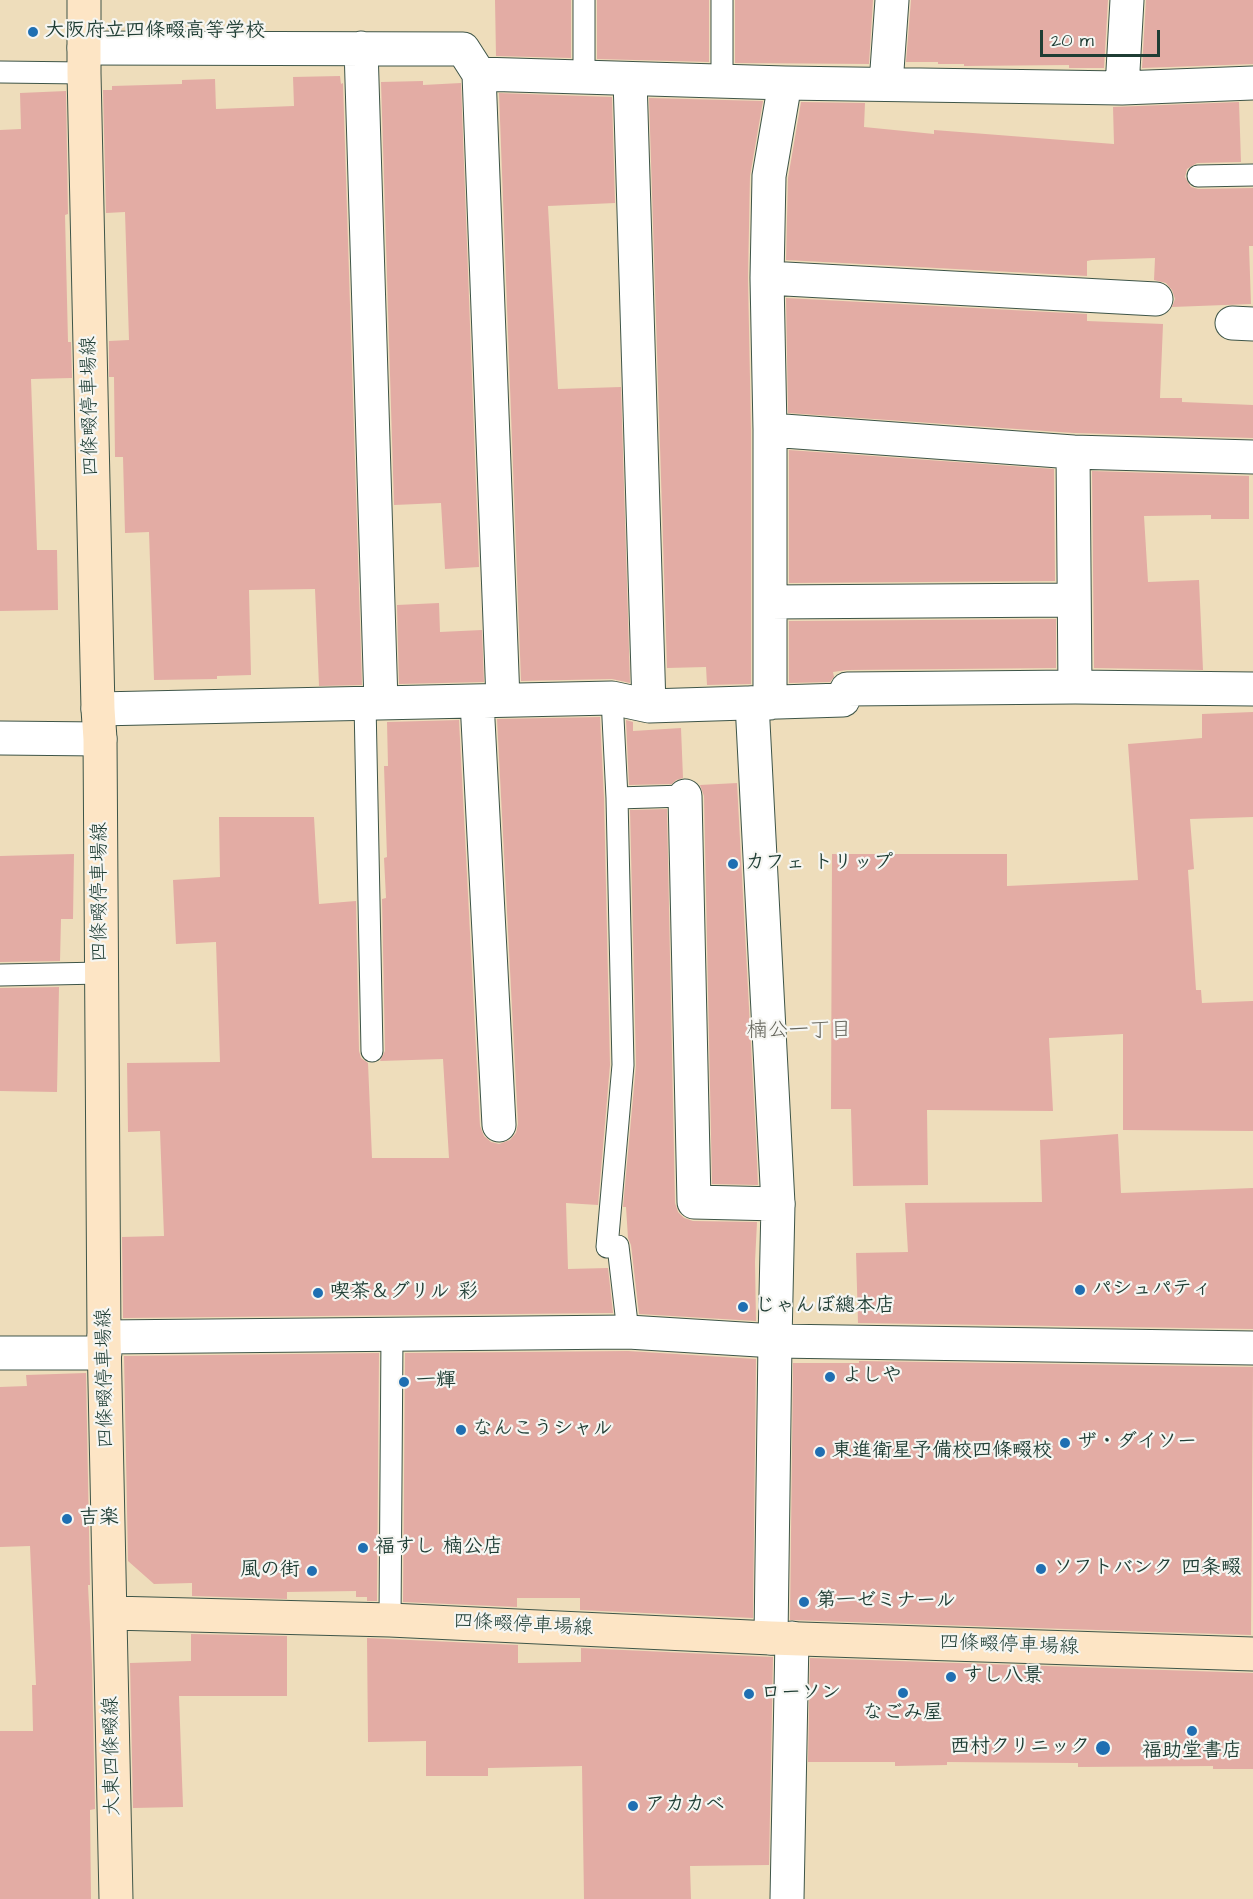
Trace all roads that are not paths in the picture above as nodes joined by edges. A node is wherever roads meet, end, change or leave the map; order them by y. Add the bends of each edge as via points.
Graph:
1 (84, 0) edge
2 (584, 0) edge
3 (722, 0) edge
4 (892, 0) edge
5 (1127, 0) edge
6 (362, 48) junction
7 (84, 61) junction
8 (0, 72) edge
9 (479, 74) junction
10 (584, 77) junction
11 (630, 79) junction
12 (722, 81) junction
13 (785, 83) junction
14 (1253, 83) edge
15 (886, 84) junction
16 (1122, 88) junction
17 (1198, 176) dead end
18 (1253, 176) edge
19 (767, 278) junction
20 (1156, 299) dead end
21 (770, 430) junction
22 (1072, 452) junction
23 (1253, 457) edge
24 (1074, 600) junction
25 (770, 602) junction
26 (1075, 687) junction
27 (1253, 689) edge
28 (612, 698) junction
29 (490, 700) junction
30 (373, 703) junction
31 (761, 703) junction
32 (649, 706) junction
33 (99, 724) junction
34 (0, 738) edge
35 (685, 796) joint
36 (617, 798) junction
37 (102, 973) junction
38 (0, 975) edge
39 (372, 1051) dead end
40 (499, 1125) dead end
41 (778, 1204) junction
42 (628, 1332) junction
43 (392, 1335) junction
44 (776, 1341) junction
45 (105, 1345) junction
46 (1253, 1348) edge
47 (0, 1353) edge
48 (111, 1613) junction
49 (390, 1620) junction
50 (782, 1638) junction
51 (1253, 1654) edge
52 (116, 1899) edge
53 (787, 1899) edge

1 - 7 main road, 四條畷停車場線
2 - 10 lane
3 - 12 lane
4 - 15 street
5 - 16 street
6 - 7 street
6 - 9 street via 463,49
6 - 30 street
7 - 8 lane
7 - 33 main road, 四條畷停車場線
9 - 10 street
9 - 29 street
10 - 11 street
11 - 12 street
11 - 32 street
12 - 13 street
13 - 15 street
13 - 19 street via 769,176
14 - 16 street
15 - 16 street
17 - 18 lane
19 - 20 street
19 - 21 street
21 - 22 street
21 - 25 street
22 - 23 street
22 - 24 street
24 - 25 street
24 - 26 street
25 - 31 street
26 - 27 street
26 - 31 street via 847,689 843,700
28 - 29 street
28 - 32 street
28 - 36 lane
29 - 30 street
29 - 40 street
30 - 33 street
30 - 39 lane
31 - 32 street
31 - 41 street
33 - 34 street
33 - 37 main road, 四條畷停車場線
35 - 36 lane
35 - 41 street via 694,1202
36 - 42 lane via 623,1065 607,1247 618,1246
37 - 38 lane
37 - 45 main road, 四條畷停車場線
41 - 44 street
42 - 43 street
42 - 44 street
43 - 45 street
43 - 49 lane
44 - 46 street
44 - 50 street
45 - 47 street
45 - 48 main road, 四條畷停車場線
48 - 49 main road, 四條畷停車場線
48 - 52 main road, 大東四條畷線
49 - 50 main road, 四條畷停車場線
50 - 51 main road, 四條畷停車場線
50 - 53 street

